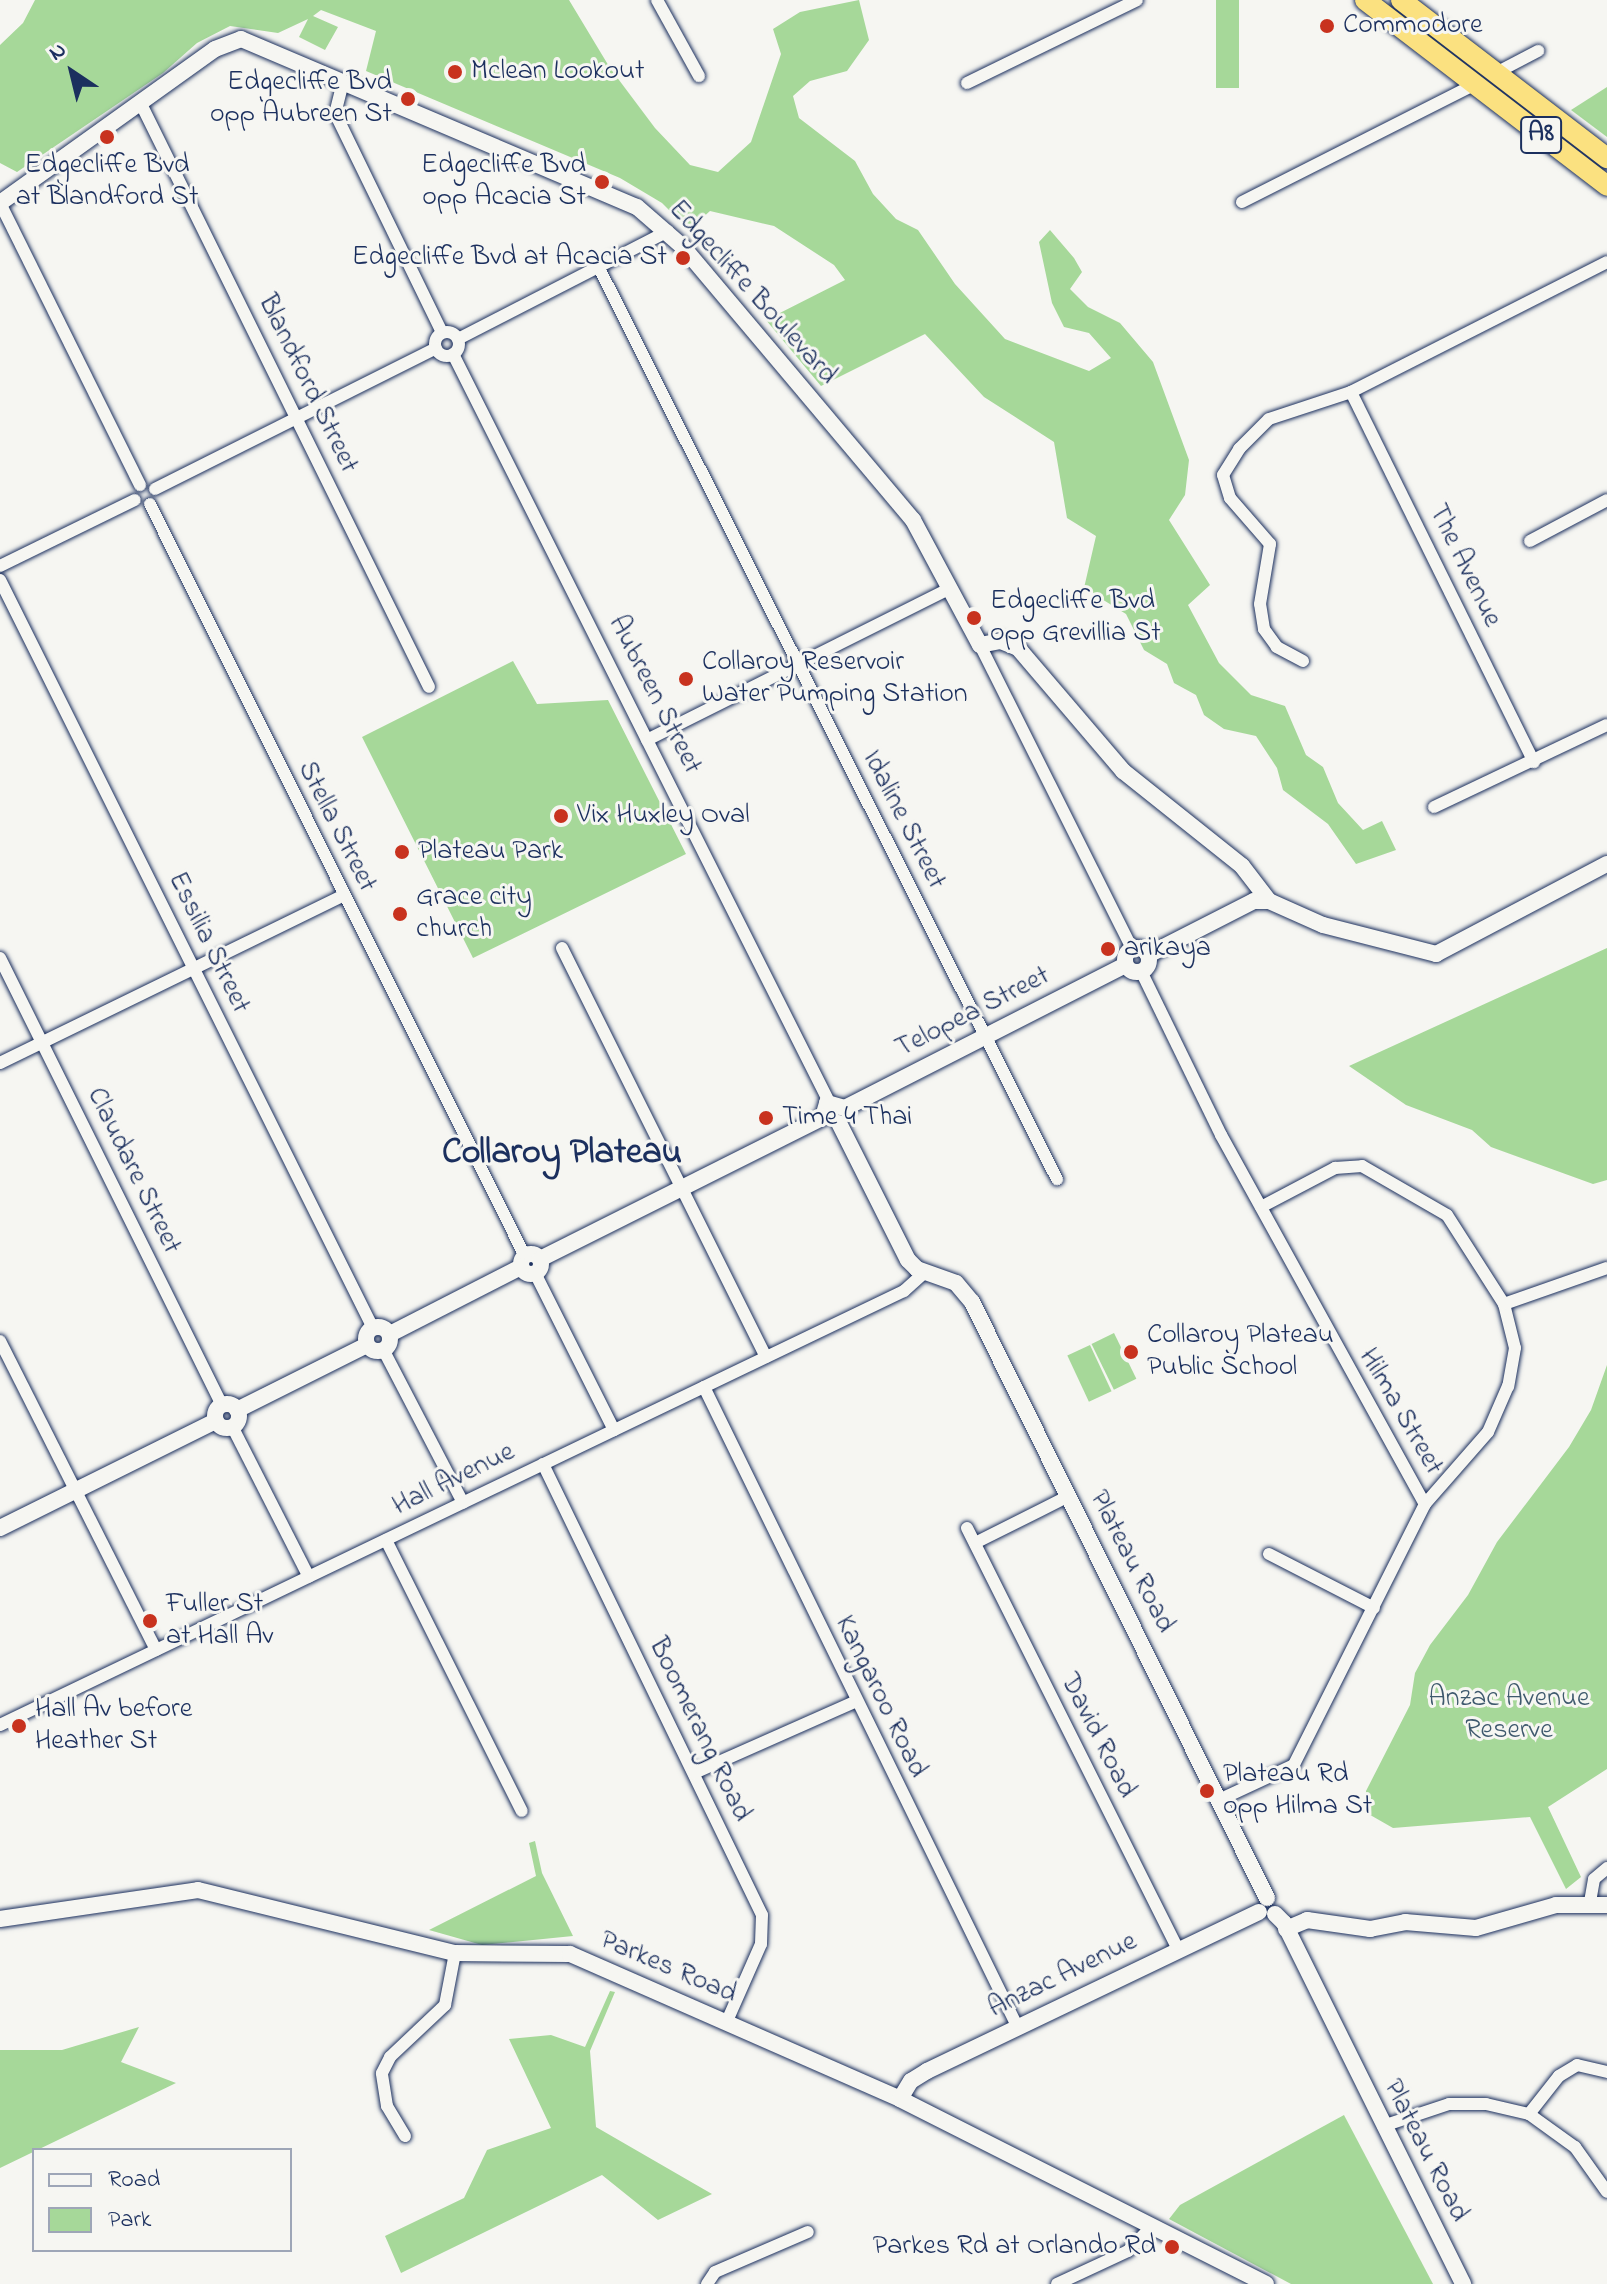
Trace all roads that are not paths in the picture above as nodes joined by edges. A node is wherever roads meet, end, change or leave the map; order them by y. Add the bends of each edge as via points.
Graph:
1 (657, 0) edge
2 (1137, 0) edge
3 (1365, 0) edge
4 (1401, 0) edge
5 (1538, 51) dead end
6 (1496, 73) junction
7 (699, 76) dead end
8 (343, 82) junction
9 (967, 83) dead end
10 (1475, 84) junction
11 (141, 104) junction
12 (1607, 158) edge
13 (1607, 186) edge
14 (1242, 202) dead end
15 (0, 203) edge
16 (668, 231) junction
17 (1607, 262) edge
18 (599, 268) junction
19 (442, 332) junction
20 (458, 339) junction
21 (436, 348) junction
22 (453, 354) junction
23 (1351, 392) junction
24 (298, 419) junction
25 (140, 485) junction
26 (155, 489) junction
27 (135, 500) junction
28 (1607, 500) edge
29 (150, 504) junction
30 (1530, 541) dead end
31 (0, 566) edge
32 (0, 580) edge
33 (951, 588) junction
34 (980, 645) junction
35 (1303, 661) dead end
36 (798, 664) junction
37 (429, 687) dead end
38 (1607, 725) edge
39 (647, 740) junction
40 (1534, 762) junction
41 (1434, 807) dead end
42 (1607, 864) edge
43 (343, 896) junction
44 (1269, 901) junction
45 (562, 948) dead end
46 (0, 958) edge
47 (1137, 960) junction
48 (194, 967) junction
49 (985, 1036) junction
50 (43, 1042) junction
51 (0, 1063) edge
52 (834, 1113) junction
53 (1057, 1179) dead end
54 (682, 1188) junction
55 (1261, 1207) junction
56 (530, 1264) junction
57 (1607, 1268) edge
58 (925, 1272) junction
59 (1504, 1304) junction
60 (373, 1328) junction
61 (390, 1334) junction
62 (0, 1341) edge
63 (367, 1345) junction
64 (384, 1351) junction
65 (766, 1357) junction
66 (704, 1387) junction
67 (227, 1416) junction
68 (614, 1430) junction
69 (543, 1464) junction
70 (75, 1492) junction
71 (1069, 1496) junction
72 (463, 1503) junction
73 (1425, 1504) junction
74 (0, 1528) edge
75 (967, 1528) dead end
76 (386, 1540) junction
77 (975, 1543) junction
78 (1269, 1554) dead end
79 (309, 1577) junction
80 (1374, 1608) junction
81 (156, 1650) junction
82 (854, 1702) junction
83 (0, 1725) edge
84 (694, 1773) junction
85 (1221, 1799) junction
86 (522, 1811) dead end
87 (1607, 1868) edge
88 (1599, 1903) edge
89 (1267, 1908) junction
90 (0, 1919) edge
91 (1286, 1929) junction
92 (1178, 1950) junction
93 (455, 1953) junction
94 (727, 2021) junction
95 (1017, 2026) junction
96 (1607, 2072) edge
97 (900, 2099) junction
98 (1529, 2114) junction
99 (1383, 2126) junction
100 (405, 2136) dead end
101 (1607, 2192) edge
102 (1152, 2226) junction
103 (808, 2232) dead end
104 (707, 2284) edge
105 (1057, 2284) edge
106 (1266, 2284) edge
107 (1463, 2284) edge

1 - 7 street
2 - 9 street
3 - 10 highway, A8
4 - 6 highway, A8
5 - 6 street
6 - 10 street
6 - 12 highway, A8
8 - 11 street, Edgecliffe Boulevard via 235,39
8 - 16 street, Edgecliffe Boulevard via 617,197
8 - 19 street via 335,113
10 - 13 highway, A8
10 - 14 street
11 - 15 street, Edgecliffe Boulevard
11 - 24 street, Blandford Street
15 - 25 street
16 - 18 street
16 - 33 street, Edgecliffe Boulevard via 913,520
17 - 23 street
18 - 20 street
18 - 36 street, Idaline Street
19 - 20 street
19 - 21 street
20 - 22 street
21 - 22 street via 442,355
21 - 24 street
22 - 39 street, Aubreen Street
23 - 35 street via 1269,419 1223,475 1230,498 1270,544 1260,604 1264,629 1277,647
23 - 40 street, The Avenue
24 - 26 street
24 - 37 street, Blandford Street
25 - 26 street
25 - 27 street
26 - 29 street
27 - 29 street
27 - 31 street
28 - 30 street
29 - 43 street, Stella Street
32 - 48 street, Essilia Street
33 - 34 street, Edgecliffe Boulevard
33 - 36 street
34 - 44 street via 1001,641 1018,648 1123,771 1242,866
34 - 47 street, Hilma Street
36 - 39 street
36 - 49 street, Idaline Street
38 - 40 street
39 - 52 street, Aubreen Street
40 - 41 street
42 - 44 street via 1436,954 1323,925
43 - 48 street
43 - 56 street, Stella Street
44 - 47 street, Telopea Street via 1254,901
45 - 54 street
46 - 50 street, Claudare Street
47 - 49 street, Telopea Street
47 - 55 street, Hilma Street
48 - 50 street
48 - 60 street, Essilia Street
49 - 52 street, Telopea Street
49 - 53 street, Idaline Street
50 - 51 street
50 - 67 street, Claudare Street
52 - 54 street, Telopea Street
52 - 58 street, Aubreen Street via 908,1260
54 - 56 street, Telopea Street
54 - 65 street
55 - 59 street via 1335,1168 1362,1166 1447,1215
55 - 73 street, Hilma Street
56 - 61 street, Telopea Street
56 - 68 street, Stella Street
57 - 59 street
58 - 65 street, Hall Avenue via 904,1291
58 - 71 street, Plateau Road via 956,1283 967,1295
59 - 73 street via 1515,1348 1508,1386 1488,1432
60 - 61 street
60 - 63 street
61 - 64 street
62 - 70 street
63 - 64 street
63 - 67 street
64 - 72 street
65 - 66 street, Hall Avenue
66 - 68 street, Hall Avenue
66 - 82 street, Kangaroo Road
67 - 70 street
67 - 79 street, Claudare Street
68 - 69 street, Hall Avenue
69 - 72 street, Hall Avenue
69 - 84 street, Boomerang Road
70 - 74 street
70 - 81 street
71 - 77 street
71 - 85 street, Plateau Road
72 - 76 street, Hall Avenue
73 - 80 street, Hilma Street
75 - 77 street, David Road
76 - 79 street, Hall Avenue
76 - 86 street
77 - 92 street, David Road
78 - 80 street
79 - 81 street, Hall Avenue
80 - 85 street, Hilma Street via 1294,1765
81 - 83 street, Hall Avenue
82 - 84 street
82 - 95 street, Kangaroo Road
84 - 94 street, Boomerang Road via 762,1915 761,1944
85 - 89 street, Plateau Road
87 - 88 street via 1594,1879
88 - 91 street via 1556,1905 1476,1928 1405,1922 1370,1929 1307,1920
89 - 91 street, Plateau Road
89 - 92 street, Anzac Avenue
90 - 93 street, Parkes Road via 198,1890
91 - 99 street, Plateau Road
92 - 95 street, Anzac Avenue
93 - 94 street, Parkes Road via 570,1954
93 - 100 street via 445,2005 390,2057 382,2073 387,2106
94 - 97 street, Parkes Road
95 - 97 street, Anzac Avenue via 916,2077
96 - 98 street via 1577,2065 1559,2076
97 - 102 street, Parkes Road
98 - 99 street via 1486,2104 1449,2104
98 - 101 street via 1575,2147
99 - 107 street, Plateau Road
102 - 105 street via 1128,2251
102 - 106 street, Parkes Road
103 - 104 street via 715,2272

